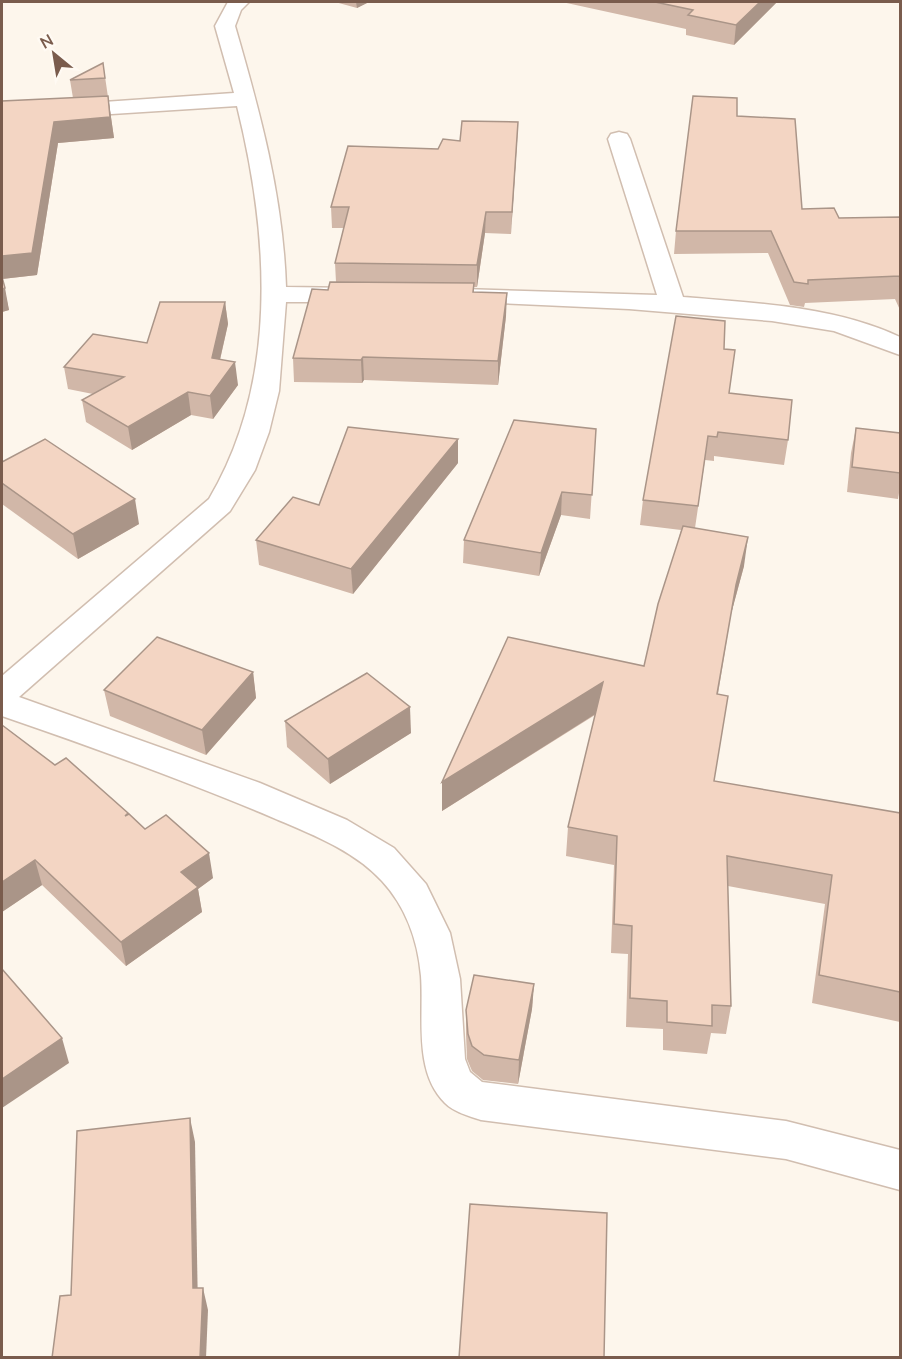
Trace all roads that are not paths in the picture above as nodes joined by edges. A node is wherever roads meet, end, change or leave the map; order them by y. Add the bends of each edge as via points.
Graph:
1 (240, 2) edge
2 (244, 99) junction
3 (2, 115) edge
4 (619, 139) dead end
5 (272, 294) junction
6 (377, 295) edge
7 (435, 296) edge
8 (672, 303) junction
9 (900, 347) edge
10 (2, 694) edge
11 (2, 704) edge
12 (900, 1170) edge

1 - 2 street via 233,7 225,26
2 - 3 street
2 - 5 street via 264,179 274,254
4 - 8 street
5 - 6 street
5 - 10 street via 266,390 257,428 235,483 220,504
7 - 8 street
8 - 9 street via 802,316 848,325
11 - 12 street via 215,777 352,838 385,860 408,886 429,923 439,966 445,1058 455,1085 465,1095 481,1102 786,1140

